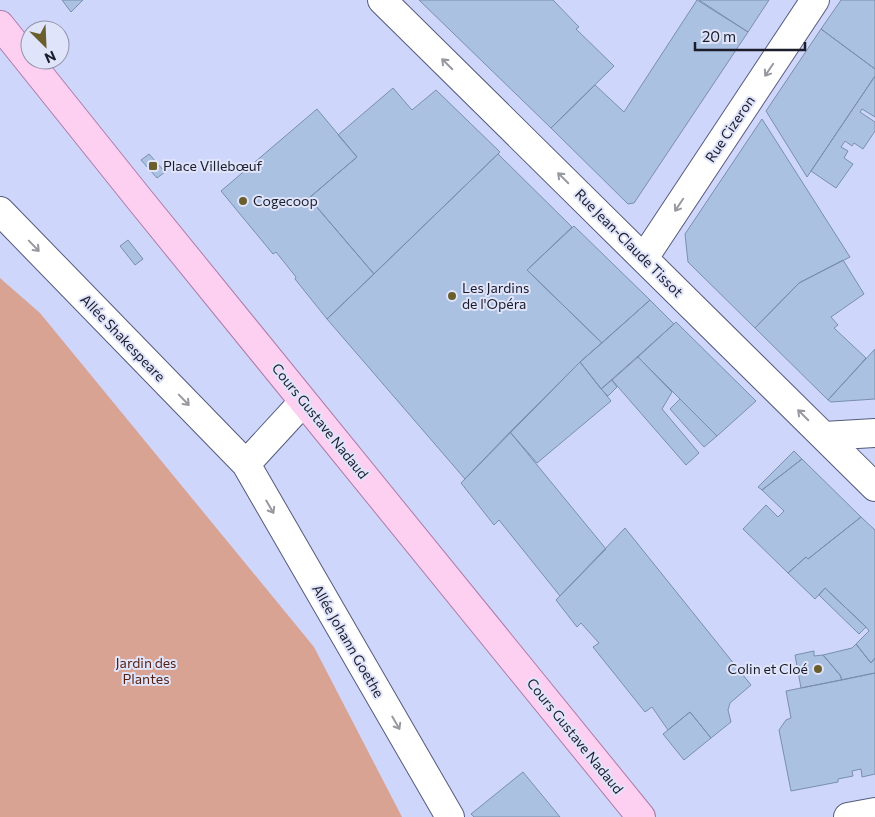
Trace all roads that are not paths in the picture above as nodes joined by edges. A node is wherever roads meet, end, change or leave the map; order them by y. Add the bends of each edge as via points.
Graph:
1 (382, 0) edge
2 (815, 0) edge
3 (0, 24) edge
4 (0, 211) edge
5 (644, 258) junction
6 (303, 402) junction
7 (875, 433) edge
8 (824, 436) junction
9 (246, 464) junction
10 (875, 486) edge
11 (875, 812) edge
12 (450, 817) edge
13 (641, 817) edge
14 (848, 817) edge

5 -> 1 street, Rue Jean-Claude Tissot
2 -> 5 street, Rue Cizeron
3 - 6 main road, Cours Gustave Nadaud
4 -> 9 street, Allée Shakespeare
8 -> 5 street, Rue Jean-Claude Tissot
6 - 9 street
6 - 13 main road, Cours Gustave Nadaud
7 - 8 street
8 - 10 street, Rue Jean-Claude Tissot
9 -> 12 street, Allée Johann Goethe
11 - 14 street

